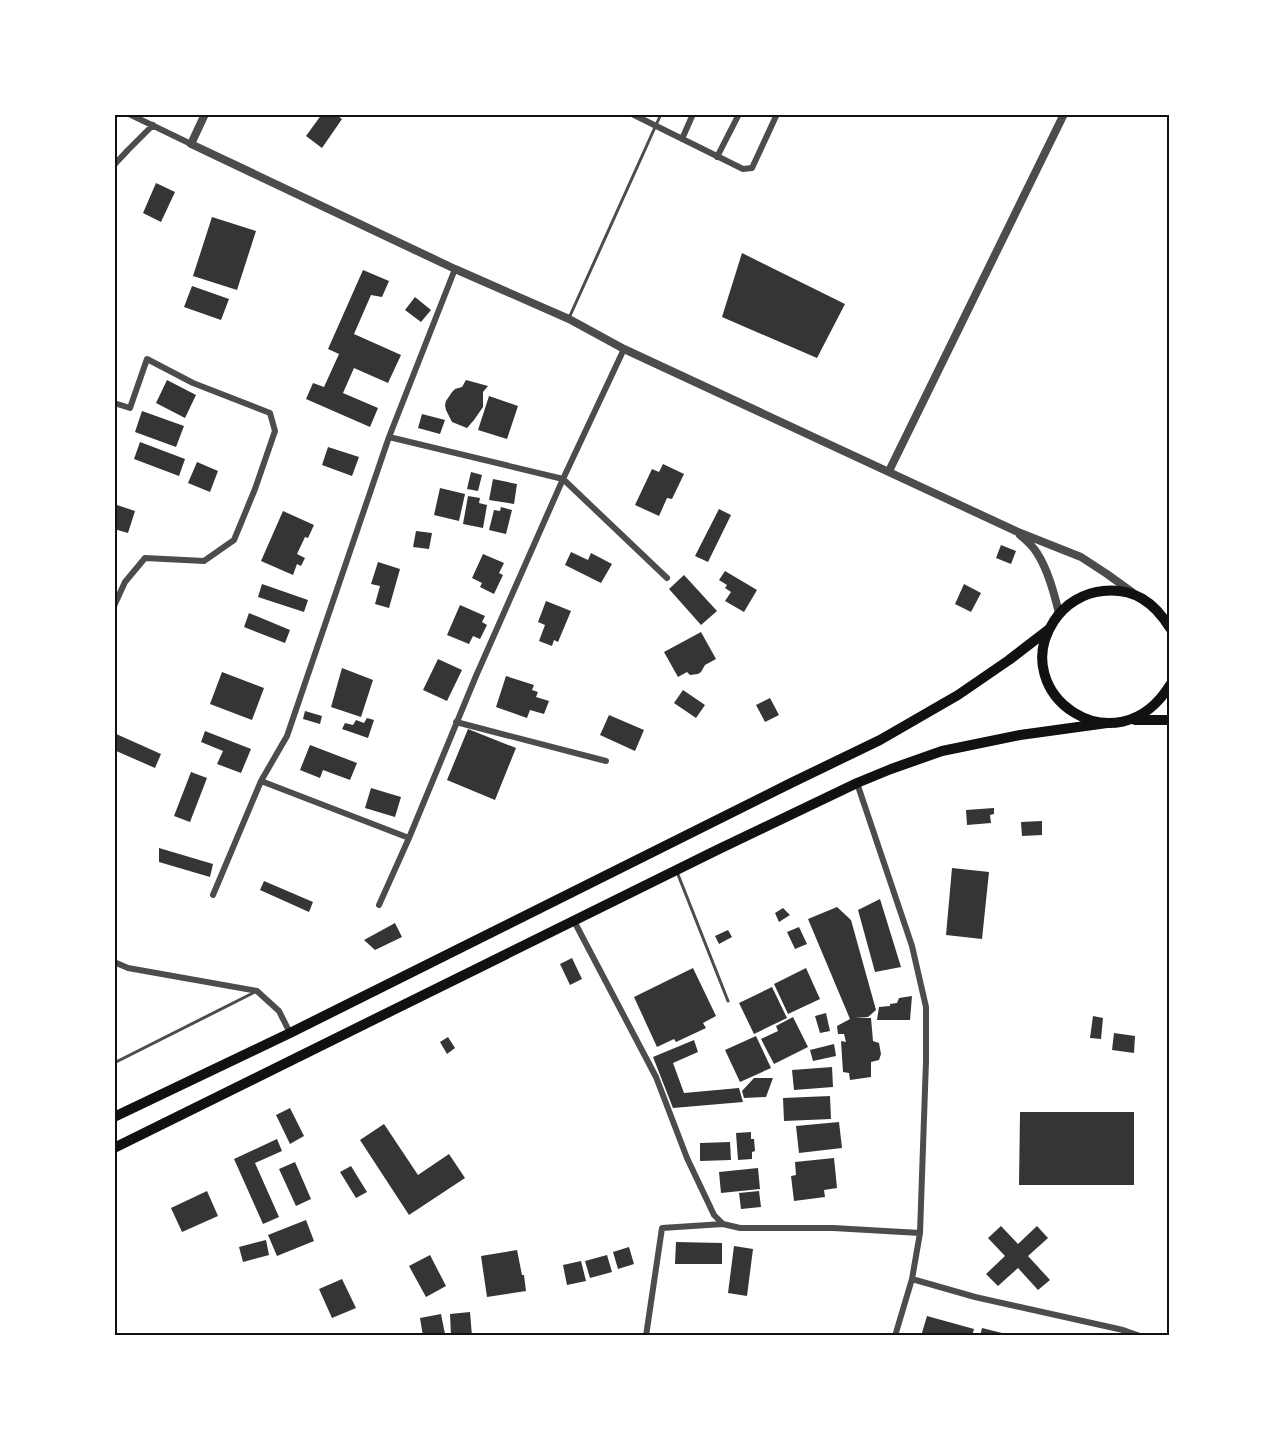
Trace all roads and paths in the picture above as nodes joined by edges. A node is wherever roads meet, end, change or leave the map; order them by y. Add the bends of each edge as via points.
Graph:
1 (129, 114) edge
2 (205, 114) edge
3 (632, 114) edge
4 (661, 114) edge
5 (693, 114) edge
6 (739, 114) edge
7 (777, 114) edge
8 (1064, 114) edge
9 (153, 125) junction
10 (656, 125) junction
11 (682, 139) junction
12 (191, 144) junction
13 (717, 157) junction
14 (114, 165) edge
15 (455, 269) junction
16 (569, 319) junction
17 (624, 349) junction
18 (114, 403) edge
19 (388, 437) junction
20 (889, 471) junction
21 (563, 479) junction
22 (1018, 532) junction
23 (667, 578) dead end
24 (1135, 595) junction
25 (1148, 602) junction
26 (114, 606) edge
27 (1170, 610) edge
28 (1059, 613) junction
29 (1170, 628) edge
30 (1048, 630) junction
31 (1170, 685) edge
32 (1132, 720) junction
33 (1170, 720) edge
34 (456, 722) junction
35 (1107, 723) junction
36 (606, 761) dead end
37 (261, 781) junction
38 (857, 783) junction
39 (410, 838) junction
40 (676, 870) junction
41 (213, 895) dead end
42 (379, 905) dead end
43 (574, 921) junction
44 (114, 963) edge
45 (257, 991) junction
46 (728, 1001) dead end
47 (290, 1033) junction
48 (114, 1064) edge
49 (114, 1118) edge
50 (114, 1148) edge
51 (723, 1224) junction
52 (920, 1233) junction
53 (912, 1279) junction
54 (646, 1336) edge
55 (894, 1336) edge
56 (1140, 1336) edge

1 - 9 street
2 - 12 street
3 - 10 street
4 - 10 lane
5 - 11 street
6 - 13 street
7 - 13 street via 752,168 743,169
8 - 20 street
9 - 12 street
9 - 14 street
10 - 11 street
10 - 16 lane
11 - 13 street
12 - 15 street
15 - 16 street
15 - 19 street
16 - 17 street
17 - 20 street
17 - 21 street
18 - 26 street via 130,408 147,359 193,383 270,413 276,431 234,540 204,561 145,558 124,582
19 - 21 street
19 - 37 street via 287,736
20 - 22 street
21 - 23 street
21 - 34 street
22 - 24 street via 1081,557
22 - 28 street via 1037,553
24 - 25 main road
24 - 28 main road via 1114,590 1094,592
25 - 27 main road
25 - 29 main road
28 - 30 main road
30 - 35 main road via 1042,651 1044,673 1053,693 1067,709 1086,719
30 - 47 main road via 958,695 880,740
31 - 32 main road via 1162,699
32 - 33 main road
32 - 35 main road
34 - 36 street
34 - 39 street
35 - 38 main road via 942,751
37 - 39 street
37 - 41 street
38 - 40 main road
38 - 52 street via 912,946 926,1006
39 - 42 street
40 - 43 main road
40 - 46 lane
43 - 50 main road
43 - 51 street via 656,1077 687,1158 714,1215
44 - 45 street
45 - 47 street via 279,1011
45 - 48 lane
47 - 49 main road
51 - 52 street via 740,1228
51 - 54 street via 662,1228
52 - 53 street
53 - 55 street
53 - 56 street

